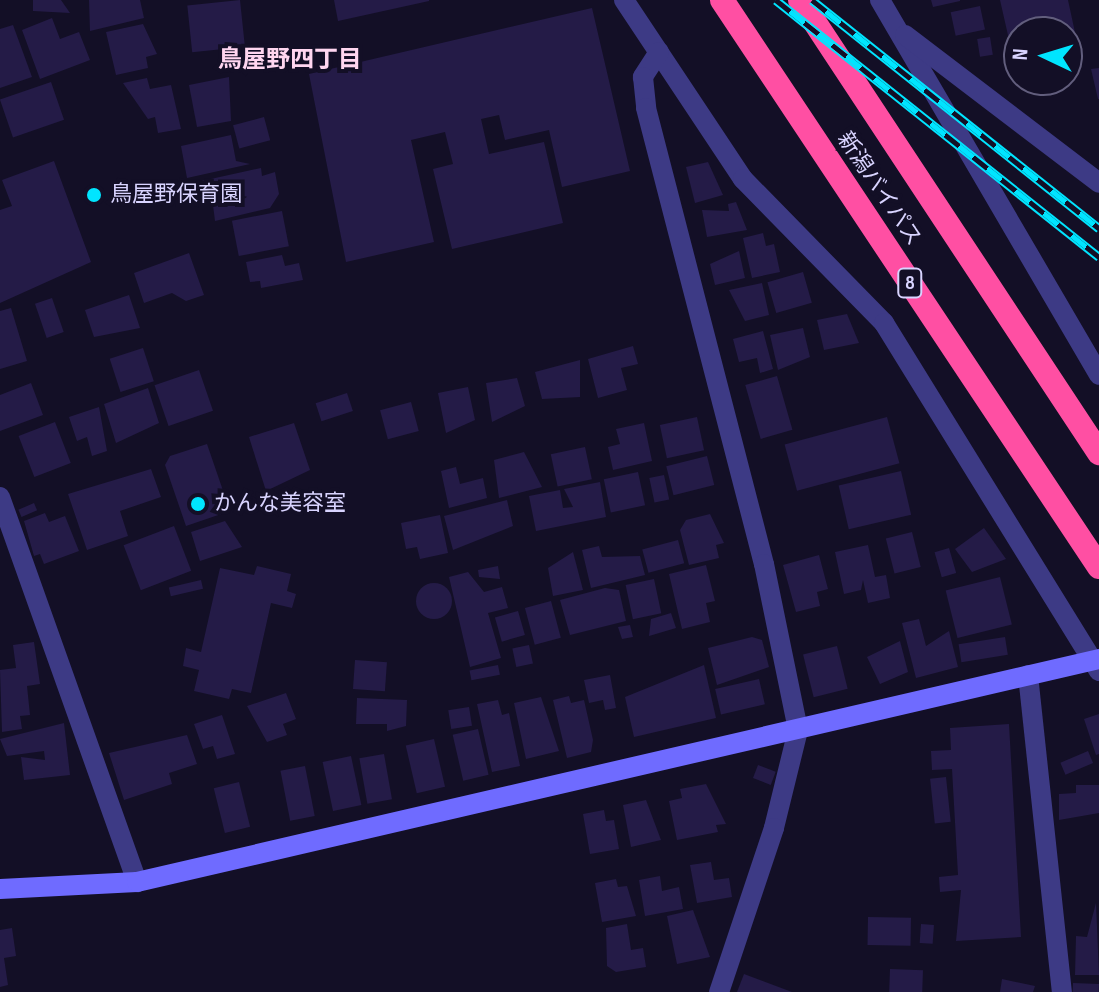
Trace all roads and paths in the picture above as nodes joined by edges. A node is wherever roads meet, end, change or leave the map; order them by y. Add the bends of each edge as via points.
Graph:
1 (624, 0) edge
2 (722, 0) edge
3 (800, 0) edge
4 (880, 0) edge
5 (897, 29) junction
6 (659, 52) junction
7 (1099, 183) edge
8 (1099, 375) edge
9 (1099, 453) edge
10 (0, 497) edge
11 (1099, 567) edge
12 (1097, 664) edge
13 (1028, 675) junction
14 (798, 730) junction
15 (137, 882) junction
16 (0, 889) edge
17 (719, 992) edge
18 (1062, 992) edge

1 - 6 street
2 - 11 highway, 新潟バイパス / 8
3 - 9 highway, 新潟バイパス
4 - 5 street
5 - 7 street
5 - 8 street
6 - 12 street via 743,179 884,323
6 - 14 street via 643,77 646,108 764,564
10 - 15 street
12 - 13 street
13 - 14 street
13 - 18 street
14 - 15 street
14 - 17 street via 774,828
15 - 16 street

